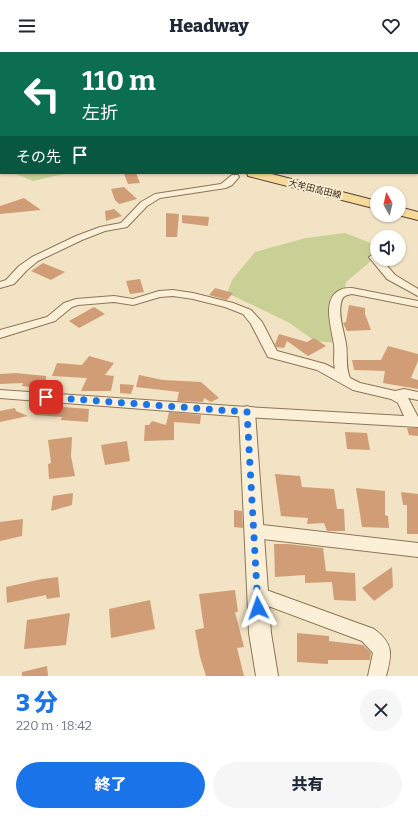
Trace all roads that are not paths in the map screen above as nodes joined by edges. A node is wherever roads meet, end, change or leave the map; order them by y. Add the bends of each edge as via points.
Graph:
1 (257, 174) edge
2 (235, 177) dead end
3 (370, 203) edge
4 (406, 213) edge
5 (418, 216) edge
6 (381, 266) edge
7 (0, 285) edge
8 (418, 293) edge
9 (418, 304) edge
10 (0, 334) edge
11 (345, 380) junction
12 (0, 394) edge
13 (395, 395) junction
14 (418, 396) edge
15 (247, 412) junction
16 (415, 422) edge
17 (254, 531) junction
18 (418, 550) edge
19 (258, 595) junction
20 (267, 676) edge
21 (377, 676) edge

1 - 3 main road, 大牟田高田線
2 - 7 street via 222,186 158,196 144,204 124,225 103,229 47,253 23,268 10,282
4 - 5 main road
6 - 8 street via 390,277
9 - 11 street via 352,291 340,294 336,300 334,317 340,344 340,367
10 - 11 street via 51,319 68,305 76,302 114,298 133,302 159,294 173,293 229,305 247,312 256,322 272,354 321,367
11 - 13 street via 357,387
12 - 15 street
13 - 14 street via 404,392
13 - 16 street via 403,400
15 - 16 street
15 - 17 street
17 - 18 street
17 - 19 street
19 - 20 street via 260,633
19 - 21 street via 368,635 380,644 383,654

